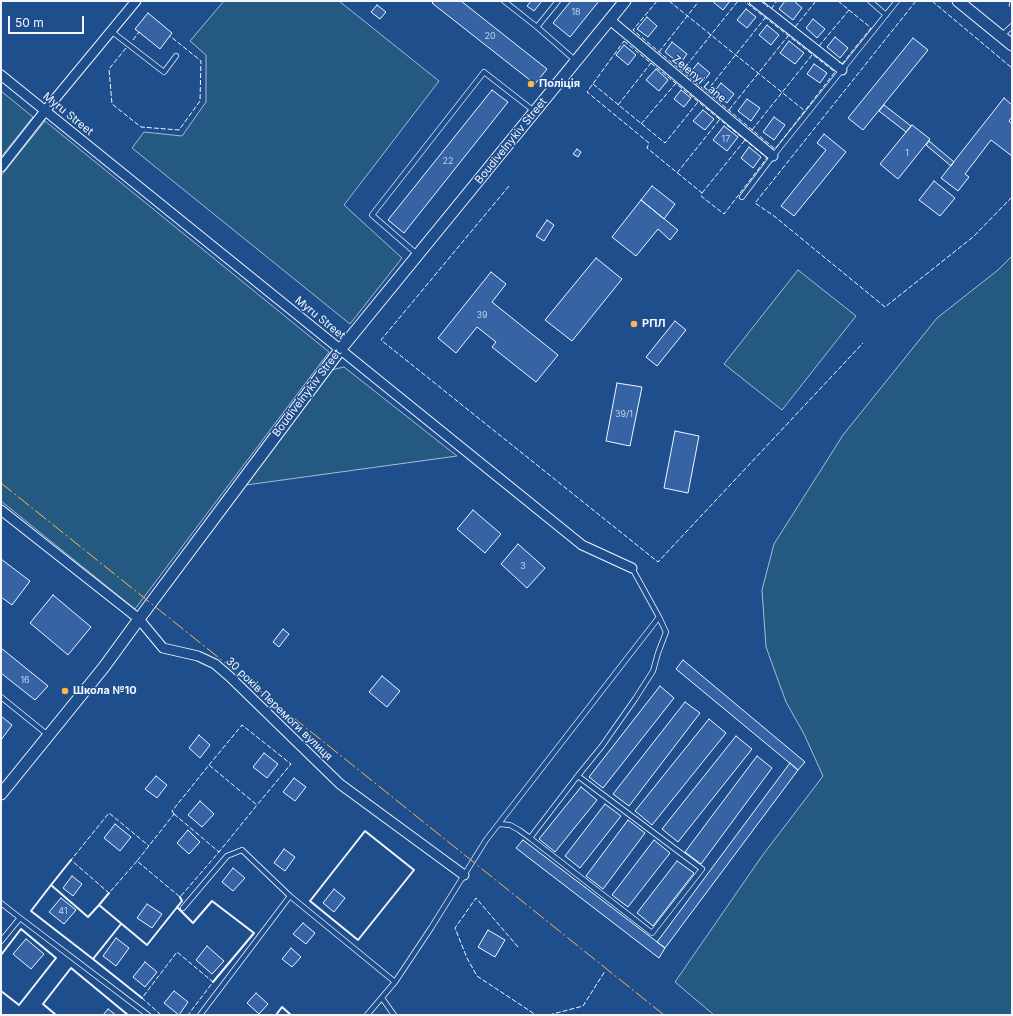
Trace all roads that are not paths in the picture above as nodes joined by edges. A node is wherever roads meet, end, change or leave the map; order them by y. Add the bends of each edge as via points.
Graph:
1 (136, 1) edge
2 (504, 1) edge
3 (558, 1) edge
4 (625, 1) edge
5 (754, 1) edge
6 (870, 1) edge
7 (897, 1) edge
8 (958, 1) edge
9 (886, 15) junction
10 (610, 20) junction
11 (1012, 26) edge
12 (537, 27) junction
13 (112, 31) junction
14 (1001, 36) junction
15 (1012, 45) edge
16 (176, 56) dead end
17 (576, 61) junction
18 (842, 70) junction
19 (1, 75) edge
20 (45, 111) junction
21 (535, 112) junction
22 (773, 156) junction
23 (1, 167) edge
24 (742, 197) dead end
25 (418, 255) junction
26 (340, 350) junction
27 (1, 510) edge
28 (632, 568) joint
29 (659, 616) junction
30 (138, 619) junction
31 (1, 697) edge
32 (48, 735) junction
33 (578, 776) junction
34 (1, 794) edge
35 (498, 824) junction
36 (530, 838) junction
37 (464, 875) junction
38 (290, 896) junction
39 (1, 903) edge
40 (183, 908) dead end
41 (20, 918) junction
42 (1, 941) edge
43 (395, 982) junction
44 (382, 998) junction
45 (148, 1015) edge
46 (200, 1015) edge
47 (367, 1015) edge
48 (394, 1015) edge

1 - 13 street
2 - 12 lane
3 - 12 lane
4 - 10 street, Boudivelnykiv Street
5 - 18 street
6 - 9 lane
7 - 9 lane
8 - 14 street
9 - 18 lane
10 - 17 street, Boudivelnykiv Street
10 - 22 street, Zelenyi Lane
11 - 14 lane
12 - 17 lane
13 - 16 lane via 164,72
13 - 20 street
14 - 15 street
17 - 21 street, Boudivelnykiv Street
18 - 22 lane
19 - 20 street, Myru Street
20 - 23 street
20 - 26 street, Myru Street
21 - 25 street, Boudivelnykiv Street
21 - 25 lane via 484,72 372,215
22 - 24 lane
25 - 26 street, Boudivelnykiv Street
26 - 28 street, Myru Street via 582,545
26 - 30 street, Boudivelnykiv Street
27 - 30 street, 30 років Перемоги вулиця
28 - 29 lane
29 - 33 lane via 666,632 653,671 602,746
29 - 35 lane
30 - 32 street, Boudivelnykiv Street via 104,667
30 - 37 street, 30 років Перемоги вулиця via 163,648 198,656 215,664 340,784
31 - 32 lane
32 - 34 street, Boudivelnykiv Street
33 - 36 lane
33 - 36 lane via 702,869 652,933
35 - 36 lane via 510,826
35 - 37 lane
37 - 43 lane
38 - 40 lane via 242,850 227,856
38 - 43 lane
38 - 46 lane
39 - 41 lane
41 - 42 lane
41 - 45 lane
43 - 44 lane
44 - 47 lane
44 - 48 lane

